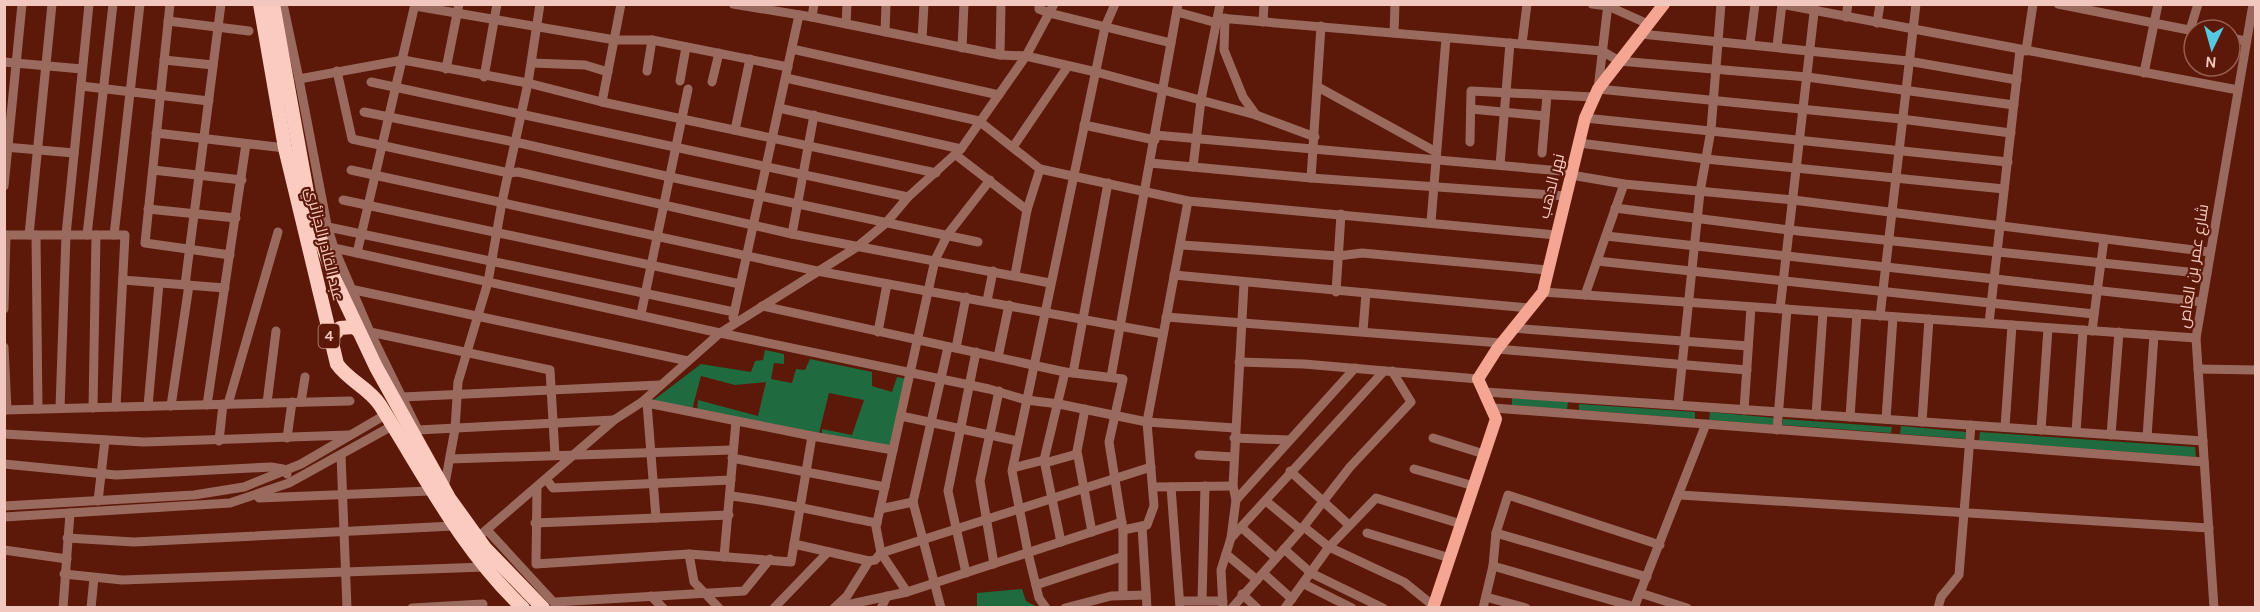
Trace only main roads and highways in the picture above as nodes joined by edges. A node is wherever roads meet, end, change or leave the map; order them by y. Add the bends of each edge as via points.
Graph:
1 (260, 4) edge
2 (273, 4) edge
3 (1664, 4) edge
4 (364, 331) junction
5 (331, 343) junction
6 (376, 367) junction
7 (351, 381) junction
8 (437, 490) junction
9 (552, 606) edge
10 (1434, 607) edge
11 (524, 608) edge

1 - 5 highway, عبد القادر الجزائري / 4 via 285,148
2 - 4 highway, عبد القادر الجزائري / 4 via 310,209 334,278
3 - 10 main road, نهر الدهب via 1595,93 1585,118 1543,292 1512,328 1478,379 1496,419
4 - 5 highway via 340,328
4 - 6 highway, عبد القادر الجزائري / 4
5 - 7 highway, عبد القادر الجزائري / 4 via 337,364
6 - 7 highway via 367,380
6 - 8 highway, عبد القادر الجزائري / 4
7 - 8 highway, عبد القادر الجزائري / 4 via 376,400
8 - 9 highway, عبد القادر الجزائري / 4 via 482,534 515,581
8 - 11 highway, عبد القادر الجزائري / 4 via 453,526

